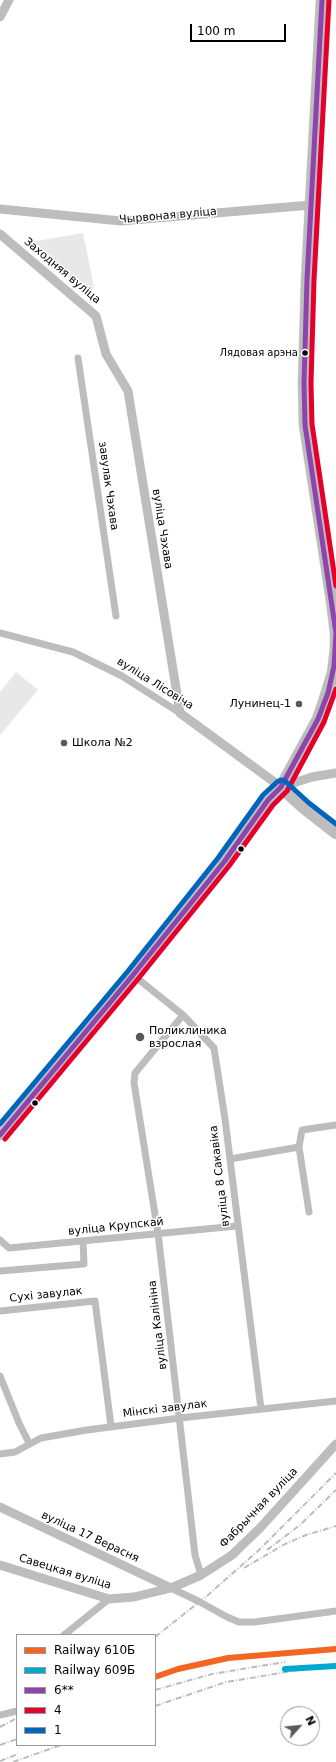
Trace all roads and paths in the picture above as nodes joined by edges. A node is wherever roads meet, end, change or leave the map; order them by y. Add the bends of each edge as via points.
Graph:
1 (9, 0) edge
2 (322, 0) edge
3 (0, 17) edge
4 (311, 205) junction
5 (0, 209) edge
6 (0, 234) edge
7 (106, 354) joint
8 (78, 358) dead end
9 (116, 616) dead end
10 (0, 633) edge
11 (180, 713) junction
12 (336, 773) edge
13 (281, 787) junction
14 (336, 833) edge
15 (133, 976) junction
16 (183, 1015) junction
17 (336, 1125) edge
18 (0, 1135) edge
19 (298, 1147) junction
20 (230, 1159) junction
21 (309, 1212) dead end
22 (237, 1226) junction
23 (158, 1233) junction
24 (0, 1240) edge
25 (83, 1241) junction
26 (0, 1271) edge
27 (0, 1311) edge
28 (0, 1376) edge
29 (336, 1401) edge
30 (261, 1409) junction
31 (180, 1418) junction
32 (111, 1426) junction
33 (29, 1443) junction
34 (336, 1444) edge
35 (0, 1454) edge
36 (0, 1507) edge
37 (0, 1565) edge
38 (201, 1575) junction
39 (170, 1588) junction
40 (109, 1599) junction
41 (336, 1611) edge
42 (65, 1634) edge
43 (16, 1712) edge
44 (0, 1715) edge

1 - 3 street
2 - 4 main road
4 - 5 street, Чырвоная вуліца via 121,221
4 - 13 main road via 304,383 305,425 332,601 336,649 328,692
6 - 7 street, Заходняя вуліца via 96,316
7 - 11 street, вуліца Чэхава via 128,391
8 - 9 street, завулак Чэхава
10 - 11 street, вуліца Лісовіча via 73,652 122,676
11 - 13 street, вуліца Лісовіча
12 - 13 street via 312,777
13 - 14 main road
13 - 15 main road via 268,800 224,862
15 - 16 street, вуліца 8 Сакавіка
15 - 18 main road
16 - 20 street, вуліца 8 Сакавіка via 214,1048
16 - 23 street, вуліца Калініна via 135,1073 134,1083
17 - 19 street via 302,1130
19 - 20 street
19 - 21 street
20 - 22 street, вуліца 8 Сакавіка
22 - 23 street, вуліца Крупскай
22 - 30 street, вуліца 8 Сакавіка
23 - 25 street, вуліца Крупскай
23 - 31 street, вуліца Калініна
24 - 25 street, вуліца Крупскай via 9,1248
25 - 26 street via 84,1264
27 - 32 street, Сухі завулак via 95,1301
28 - 33 street
29 - 30 street, Мінскі завулак
30 - 31 street, Мінскі завулак
31 - 32 street, Мінскі завулак
31 - 38 street, вуліца Калініна via 195,1555
32 - 33 street, Мінскі завулак via 40,1438
33 - 35 street, Мінскі завулак via 16,1452
34 - 38 street, Фабрычная вуліца via 260,1528 232,1555
36 - 39 street, вуліца 17 Верасня
37 - 40 street, Савецкая вуліца
38 - 39 street, Фабрычная вуліца
39 - 40 street, Савецкая вуліца via 134,1597
39 - 41 street via 239,1622
40 - 42 street
43 - 44 street

